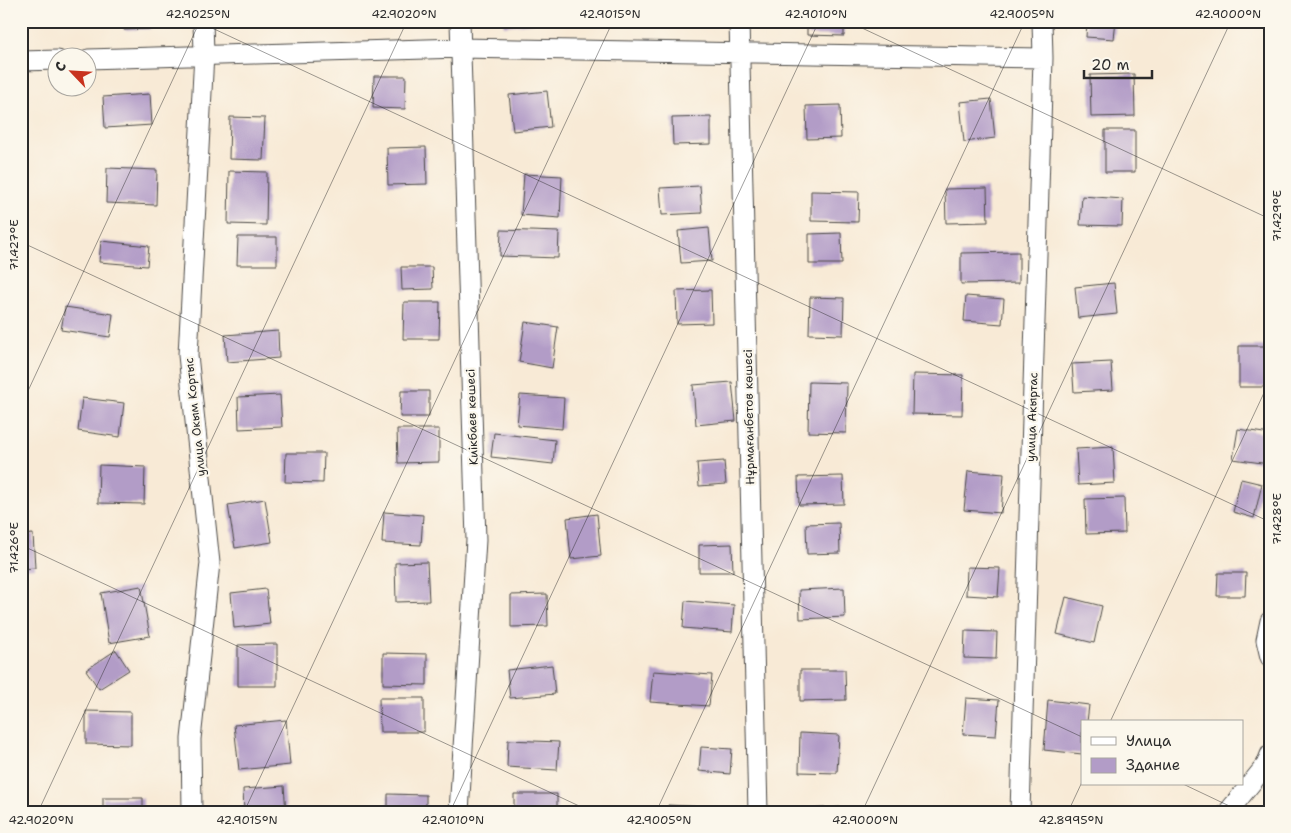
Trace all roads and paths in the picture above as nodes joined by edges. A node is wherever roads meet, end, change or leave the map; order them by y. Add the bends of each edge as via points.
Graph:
1 (203, 21) edge
2 (460, 21) edge
3 (739, 21) edge
4 (1042, 21) edge
5 (460, 48) junction
6 (740, 53) junction
7 (204, 54) junction
8 (1043, 58) junction
9 (98, 59) edge
10 (48, 60) edge
11 (21, 61) edge
12 (1270, 621) edge
13 (1270, 657) edge
14 (1270, 755) edge
15 (192, 812) edge
16 (459, 812) edge
17 (758, 812) edge
18 (1020, 812) edge
19 (1228, 812) edge

1 - 7 street, улица Окым Кортыс
2 - 5 street, Киікбаев көшесі
3 - 6 street, Нұрмағанбетов көшесі
4 - 8 street, улица Акыртас
5 - 6 street
5 - 7 street
5 - 16 street, Киікбаев көшесі via 476,540
6 - 8 street
6 - 17 street, Нұрмағанбетов көшесі
7 - 9 street
7 - 15 street, улица Окым Кортыс via 188,355 210,563 191,739
8 - 18 street, улица Акыртас
10 - 11 street
12 - 13 street via 1266,640
14 - 19 street via 1266,765

